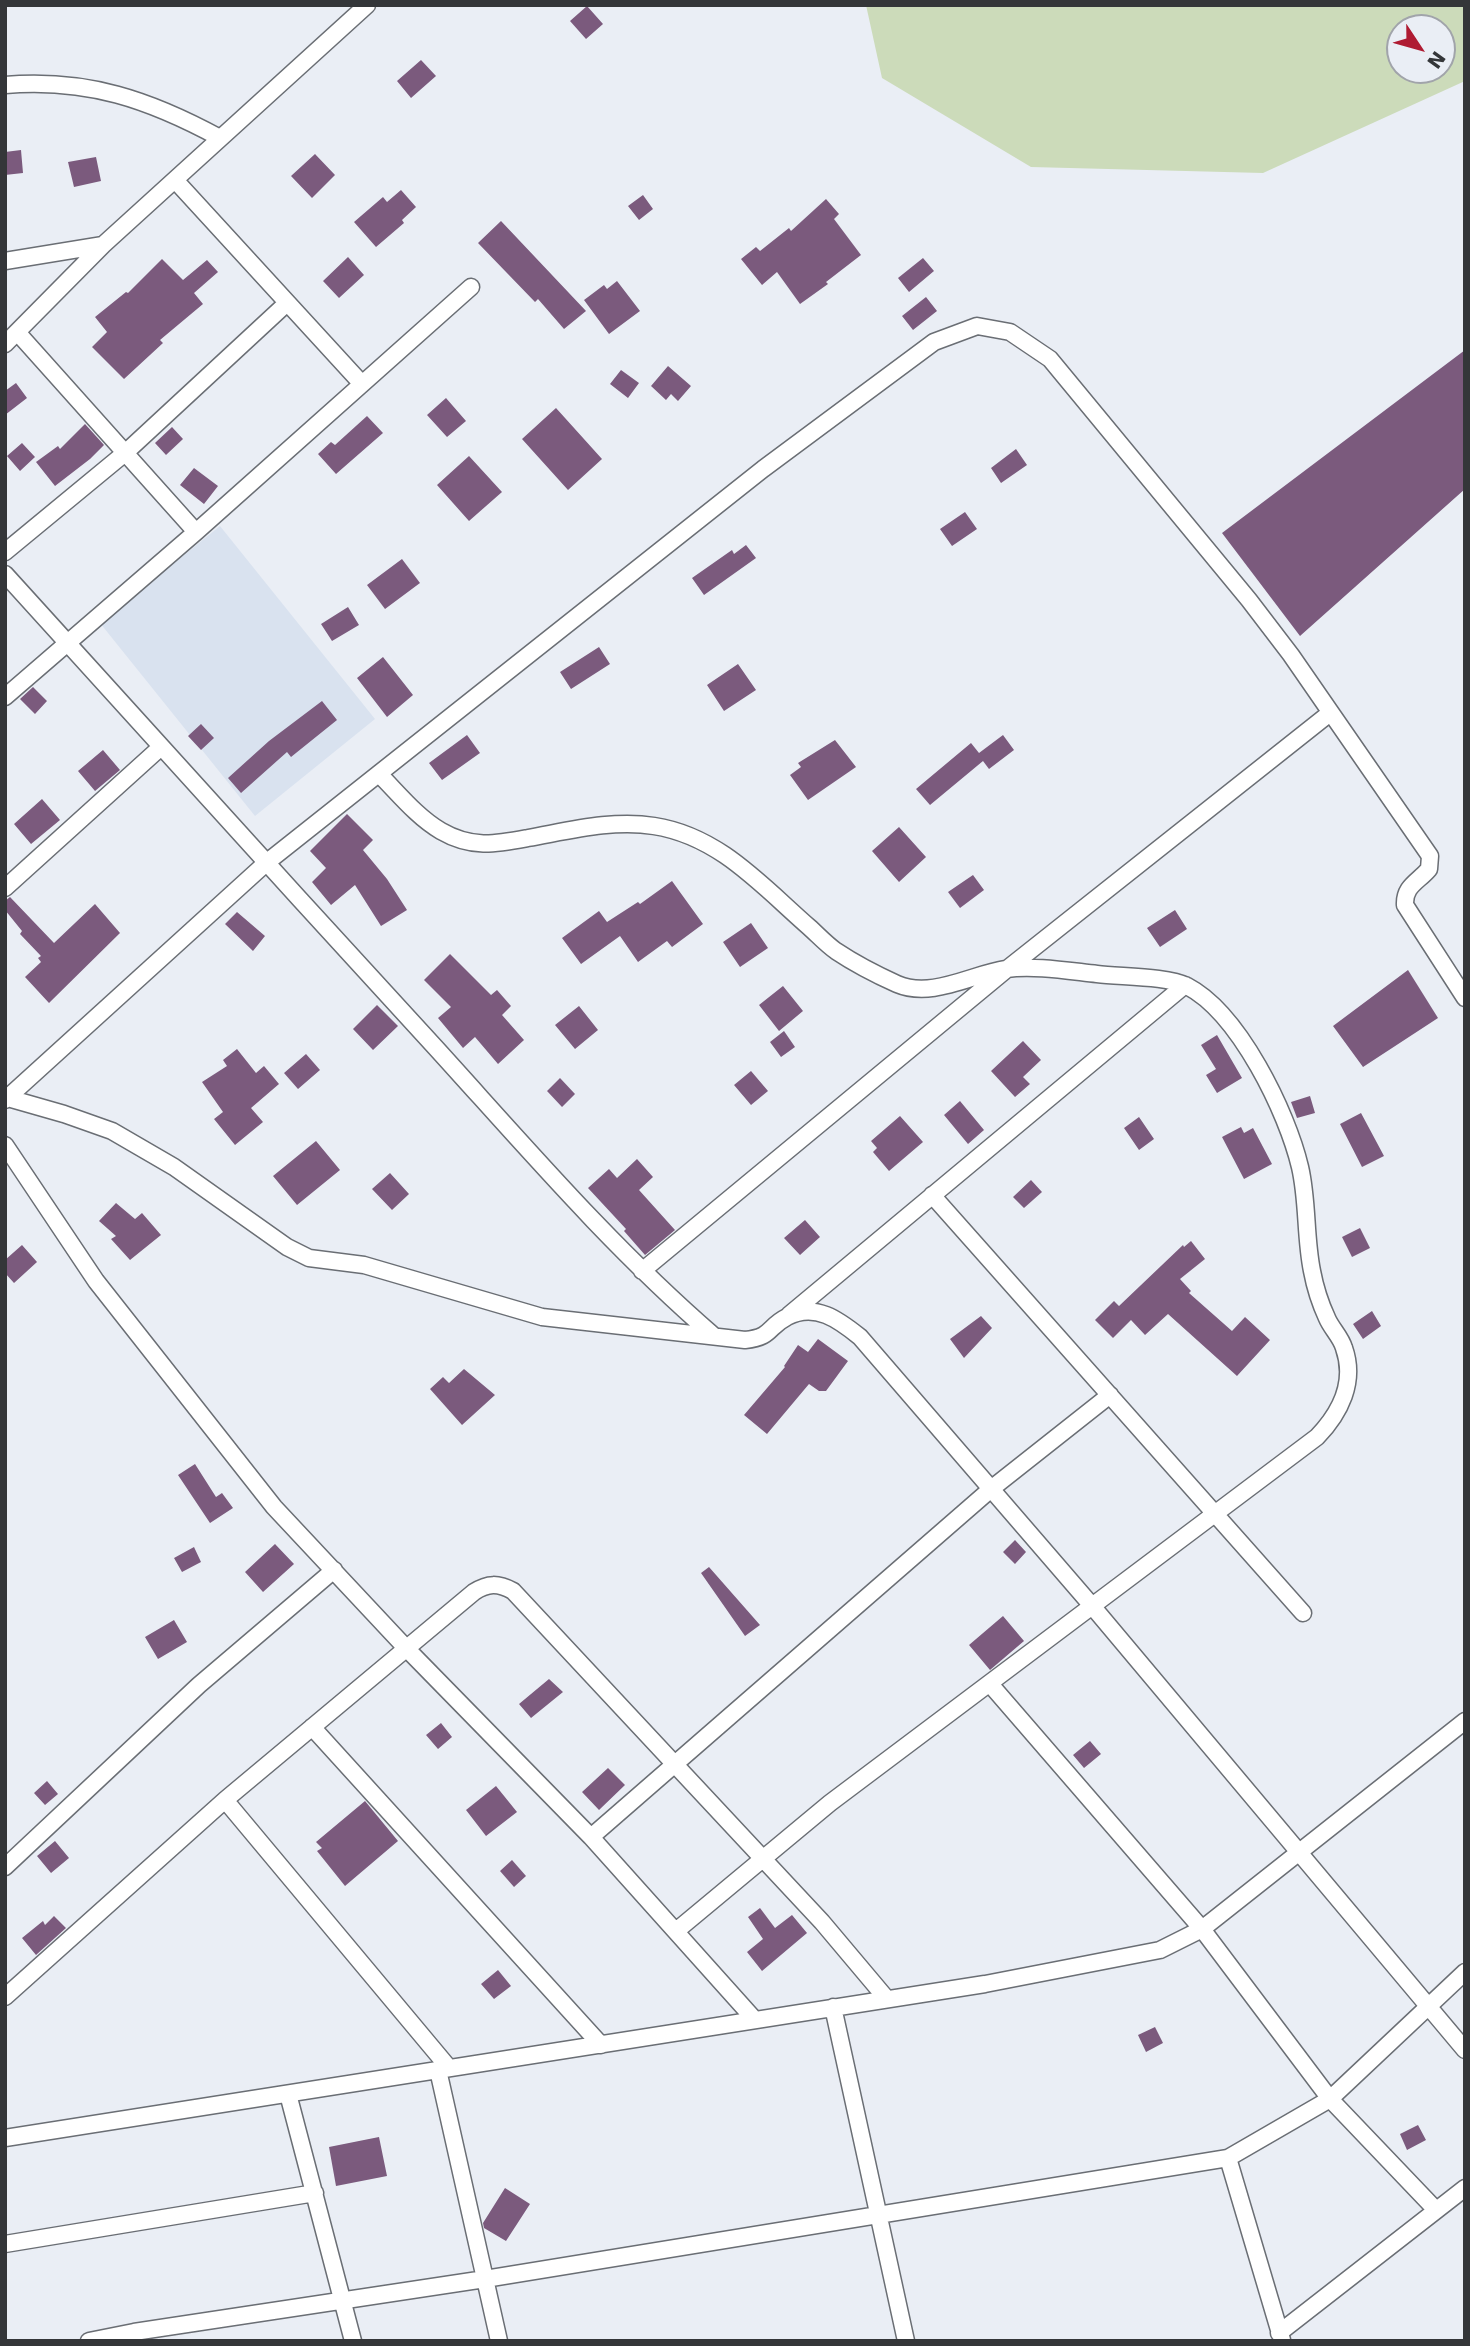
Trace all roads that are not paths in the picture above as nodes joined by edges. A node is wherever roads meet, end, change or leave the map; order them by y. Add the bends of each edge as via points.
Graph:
1 (367, 5) edge
2 (5, 85) edge
3 (220, 138) junction
4 (175, 180) junction
5 (103, 245) junction
6 (5, 261) edge
7 (471, 287) dead end
8 (287, 303) junction
9 (11, 338) edge
10 (362, 384) junction
11 (125, 453) junction
12 (196, 532) junction
13 (5, 552) edge
14 (5, 574) edge
15 (68, 644) junction
16 (5, 696) edge
17 (1330, 713) junction
18 (161, 747) junction
19 (379, 774) junction
20 (265, 863) junction
21 (5, 888) edge
22 (1007, 969) junction
23 (1185, 985) junction
24 (1465, 998) edge
25 (6, 1099) edge
26 (5, 1145) edge
27 (932, 1195) junction
28 (642, 1271) junction
29 (786, 1317) junction
30 (714, 1336) junction
31 (1110, 1395) junction
32 (991, 1489) junction
33 (1213, 1513) junction
34 (334, 1570) junction
35 (1093, 1607) junction
36 (1303, 1613) dead end
37 (406, 1648) junction
38 (990, 1684) junction
39 (1465, 1721) edge
40 (312, 1727) junction
41 (675, 1764) junction
42 (225, 1800) junction
43 (591, 1837) junction
44 (1299, 1853) junction
45 (763, 1859) junction
46 (5, 1867) edge
47 (1202, 1929) junction
48 (676, 1931) junction
49 (1465, 1972) edge
50 (5, 1997) edge
51 (886, 1998) junction
52 (1428, 2006) junction
53 (833, 2007) junction
54 (755, 2020) junction
55 (601, 2045) junction
56 (1465, 2050) edge
57 (444, 2069) junction
58 (288, 2094) junction
59 (1330, 2099) junction
60 (5, 2138) edge
61 (1228, 2158) junction
62 (1465, 2188) edge
63 (315, 2193) junction
64 (1436, 2210) junction
65 (880, 2215) junction
66 (5, 2244) edge
67 (485, 2279) junction
68 (344, 2301) junction
69 (135, 2336) edge
70 (1281, 2337) edge
71 (89, 2341) edge
72 (354, 2341) edge
73 (499, 2341) edge
74 (906, 2341) edge

1 - 3 street
2 - 3 street via 37,82 132,98 178,115
3 - 4 street
4 - 5 street
4 - 8 street
5 - 6 street
5 - 9 street
7 - 10 street
8 - 10 street
8 - 11 street
9 - 11 street
10 - 12 street
11 - 12 street
11 - 13 street
12 - 15 street
14 - 15 street
15 - 16 street
15 - 18 street
17 - 19 street via 1249,600 1050,359 1010,332 977,326 934,342 785,453
17 - 22 street
17 - 24 street via 1430,856 1429,869 1408,888 1405,905
18 - 20 street
18 - 21 street
19 - 20 street
19 - 22 street via 439,830 481,845 624,824 651,825 702,840 725,854 836,951 901,986 936,988
20 - 25 street
20 - 28 street
22 - 23 street via 1060,970
22 - 28 street
23 - 27 street
23 - 33 street via 1233,1026 1272,1090 1289,1130 1301,1169 1315,1288 1344,1347 1348,1372 1345,1396 1334,1419 1317,1437
25 - 30 street via 112,1131 309,1258 364,1265 542,1317
26 - 34 street via 96,1281 274,1507
27 - 29 street
27 - 31 street
28 - 30 street
29 - 30 street via 761,1339
29 - 32 street via 822,1312 860,1337
31 - 32 street
31 - 33 street
32 - 35 street
32 - 41 street
33 - 35 street
33 - 36 street
34 - 37 street
34 - 46 street via 199,1685
35 - 38 street
35 - 44 street
37 - 40 street
37 - 41 street via 483,1586 503,1586 513,1591
37 - 43 street
38 - 45 street
38 - 47 street
39 - 44 street
40 - 42 street
40 - 55 street
41 - 43 street
41 - 45 street
42 - 50 street
42 - 57 street
43 - 48 street
44 - 47 street
44 - 52 street
45 - 48 street
45 - 51 street
47 - 51 street via 1160,1950
47 - 59 street
48 - 54 street
49 - 52 street
51 - 53 street
52 - 56 street
52 - 59 street
53 - 54 street
53 - 65 street
54 - 55 street
55 - 57 street
57 - 58 street
57 - 67 street
58 - 60 street
58 - 63 street
59 - 61 street
59 - 64 street
61 - 65 street
61 - 70 street
62 - 64 street
63 - 66 street
63 - 68 street
64 - 70 street
65 - 67 street
65 - 74 street
67 - 68 street
67 - 73 street
68 - 69 street
68 - 72 street
69 - 71 street

